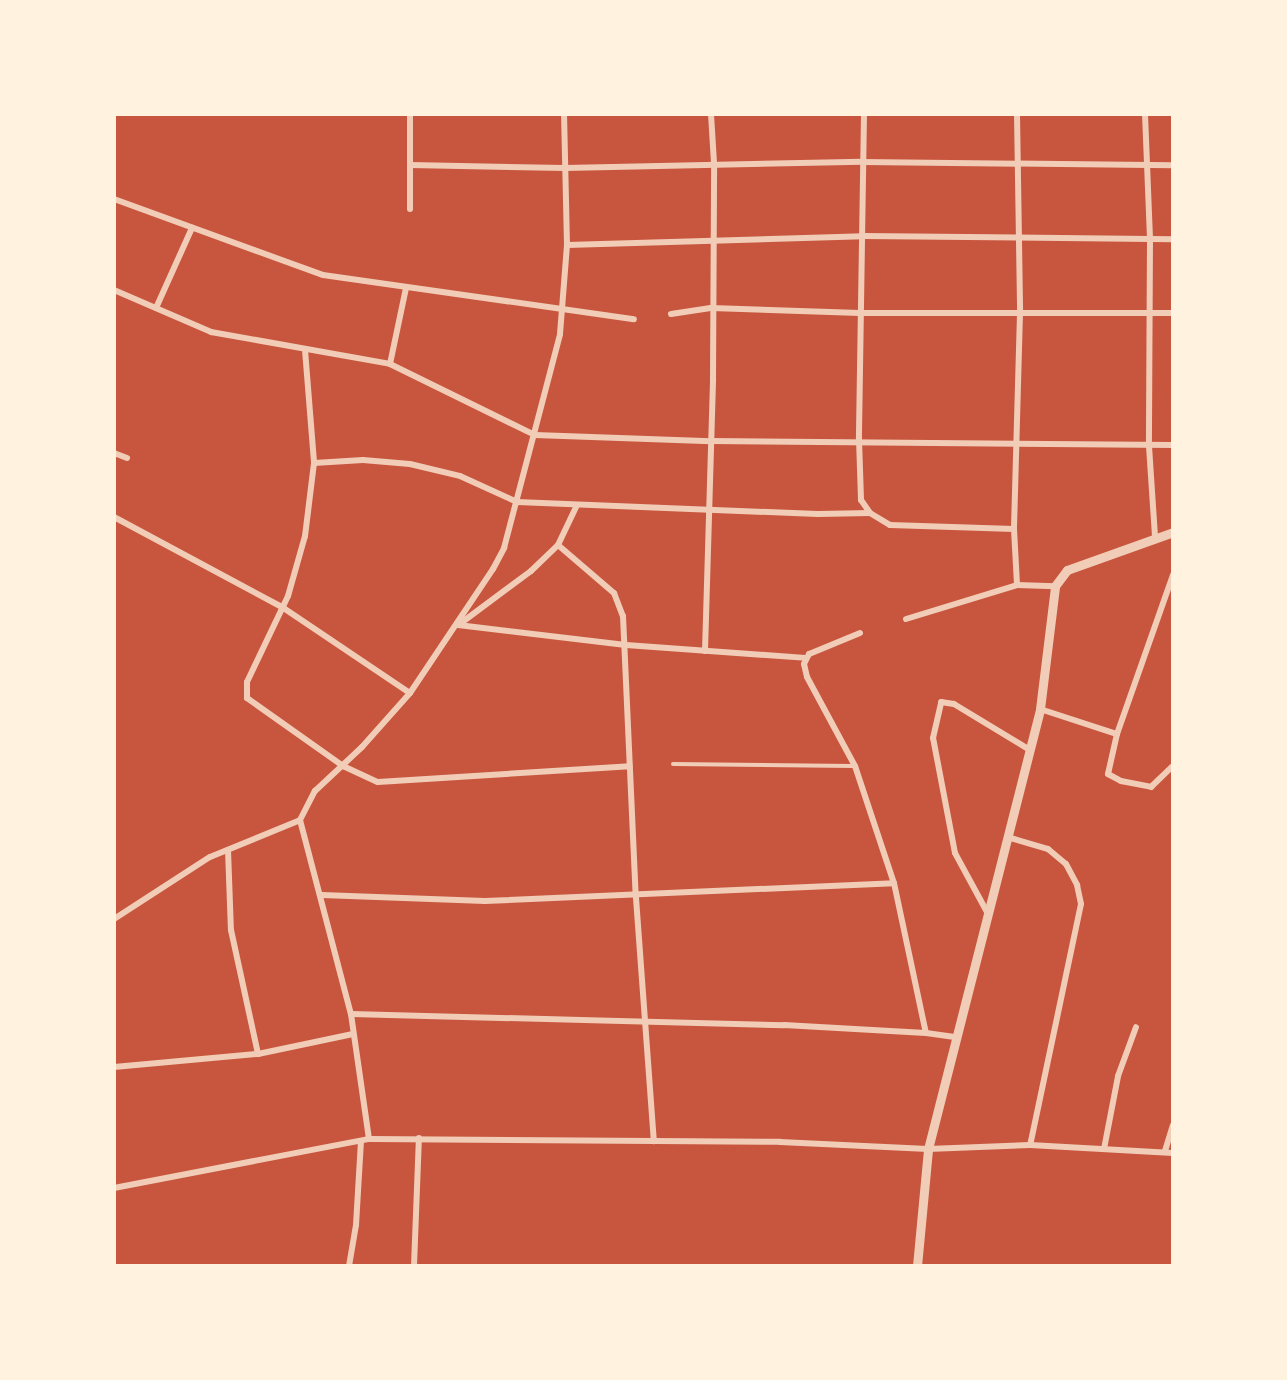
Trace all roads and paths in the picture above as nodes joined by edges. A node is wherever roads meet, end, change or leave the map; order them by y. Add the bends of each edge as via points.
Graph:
1 (410, 114) edge
2 (564, 114) edge
3 (711, 114) edge
4 (864, 114) edge
5 (1017, 114) edge
6 (1145, 114) edge
7 (862, 162) junction
8 (714, 163) junction
9 (410, 165) junction
10 (1019, 165) junction
11 (1149, 165) junction
12 (1173, 165) edge
13 (565, 168) junction
14 (114, 199) edge
15 (410, 209) dead end
16 (192, 228) junction
17 (863, 236) junction
18 (1020, 236) junction
19 (1150, 239) junction
20 (1173, 239) edge
21 (713, 241) junction
22 (567, 245) junction
23 (406, 288) junction
24 (114, 290) edge
25 (156, 308) junction
26 (711, 308) junction
27 (563, 310) junction
28 (861, 313) junction
29 (1020, 313) junction
30 (1150, 313) junction
31 (1173, 313) edge
32 (671, 314) dead end
33 (634, 319) dead end
34 (305, 350) junction
35 (390, 364) junction
36 (535, 435) junction
37 (859, 440) junction
38 (711, 441) junction
39 (1016, 443) junction
40 (1173, 445) edge
41 (1149, 446) junction
42 (114, 453) edge
43 (127, 458) dead end
44 (314, 463) junction
45 (517, 502) junction
46 (577, 505) junction
47 (711, 510) junction
48 (870, 513) junction
49 (114, 517) edge
50 (1014, 530) junction
51 (1173, 532) edge
52 (1155, 537) junction
53 (558, 545) junction
54 (1173, 574) edge
55 (1017, 585) junction
56 (1055, 586) junction
57 (282, 607) junction
58 (906, 619) dead end
59 (458, 625) junction
60 (860, 633) dead end
61 (626, 645) junction
62 (705, 651) junction
63 (806, 658) junction
64 (410, 693) junction
65 (1040, 710) junction
66 (1117, 734) junction
67 (1030, 750) junction
68 (673, 764) dead end
69 (343, 766) junction
70 (629, 766) junction
71 (855, 766) junction
72 (1173, 766) edge
73 (300, 820) junction
74 (1007, 837) junction
75 (228, 850) junction
76 (894, 883) junction
77 (322, 895) junction
78 (636, 898) junction
79 (987, 912) junction
80 (114, 919) edge
81 (351, 1014) junction
82 (645, 1021) junction
83 (1136, 1027) dead end
84 (926, 1033) junction
85 (353, 1034) junction
86 (955, 1037) junction
87 (258, 1054) junction
88 (114, 1067) edge
89 (1173, 1125) edge
90 (419, 1138) junction
91 (369, 1139) junction
92 (654, 1141) junction
93 (361, 1142) junction
94 (1030, 1145) junction
95 (928, 1149) junction
96 (1104, 1149) junction
97 (1165, 1152) junction
98 (1173, 1153) edge
99 (114, 1188) edge
100 (349, 1266) edge
101 (414, 1266) edge
102 (916, 1266) edge

1 - 9 street
2 - 13 street
3 - 8 street
4 - 7 street
5 - 10 street
6 - 11 street
7 - 8 street
7 - 10 street
7 - 17 street
8 - 13 street
8 - 21 street
9 - 13 street
9 - 15 street
10 - 11 street
10 - 18 street
11 - 12 street
11 - 19 street
13 - 22 street
14 - 16 street
16 - 23 street via 323,275
16 - 25 street
17 - 18 street
17 - 21 street
17 - 28 street
18 - 19 street
18 - 29 street
19 - 20 street
19 - 30 street
21 - 22 street
21 - 26 street
22 - 27 street
23 - 27 street
23 - 35 street
24 - 25 street
25 - 34 street via 211,333
26 - 28 street
26 - 32 street
26 - 38 street
27 - 33 street
27 - 36 street
28 - 29 street
28 - 37 street
29 - 30 street
29 - 39 street
30 - 31 street
30 - 41 street
34 - 35 street via 352,354
34 - 44 street
35 - 36 street
36 - 38 street
36 - 45 street
37 - 38 street
37 - 39 street
37 - 48 street via 861,500
38 - 47 street
39 - 41 street
39 - 50 street
40 - 41 street
41 - 52 street
42 - 43 street
44 - 45 street via 363,460 410,464 460,476
44 - 57 street via 300,564
45 - 46 street
45 - 59 street via 504,548
46 - 47 street
46 - 53 street
47 - 48 street
47 - 62 street
48 - 50 street via 890,525
49 - 57 street
50 - 55 street
51 - 52 street
52 - 56 street via 1067,570
53 - 59 street via 531,571
53 - 61 street via 614,592 620,603
54 - 66 street
55 - 56 street
55 - 58 street
56 - 65 street
57 - 64 street
57 - 69 street via 245,691 248,698
59 - 61 street
59 - 64 street
60 - 63 street
61 - 62 street
61 - 70 street
62 - 63 street
63 - 71 street via 807,677
64 - 69 street
65 - 66 street
65 - 67 street
66 - 72 street via 1108,774 1151,787
67 - 74 street
67 - 79 street via 954,704 941,702 933,738 955,853
68 - 71 lane
69 - 70 street via 386,783
69 - 73 street via 315,791
70 - 78 street
71 - 76 street
73 - 75 street
73 - 77 street
74 - 79 street
74 - 94 street via 1048,849 1066,864 1081,904
75 - 80 street via 210,857
75 - 87 street via 231,930
76 - 78 street
76 - 84 street
77 - 78 street via 485,901
77 - 81 street
78 - 82 street
79 - 86 street
81 - 82 street
81 - 85 street
82 - 84 street
82 - 92 street
83 - 96 street via 1118,1076
84 - 86 street
85 - 87 street
85 - 91 street
86 - 95 street
87 - 88 street
89 - 97 street
90 - 91 street
90 - 92 street
90 - 101 street
91 - 93 street
92 - 95 street
93 - 99 street
93 - 100 street via 356,1225
94 - 95 street
94 - 96 street
95 - 102 street
96 - 97 street
97 - 98 street

